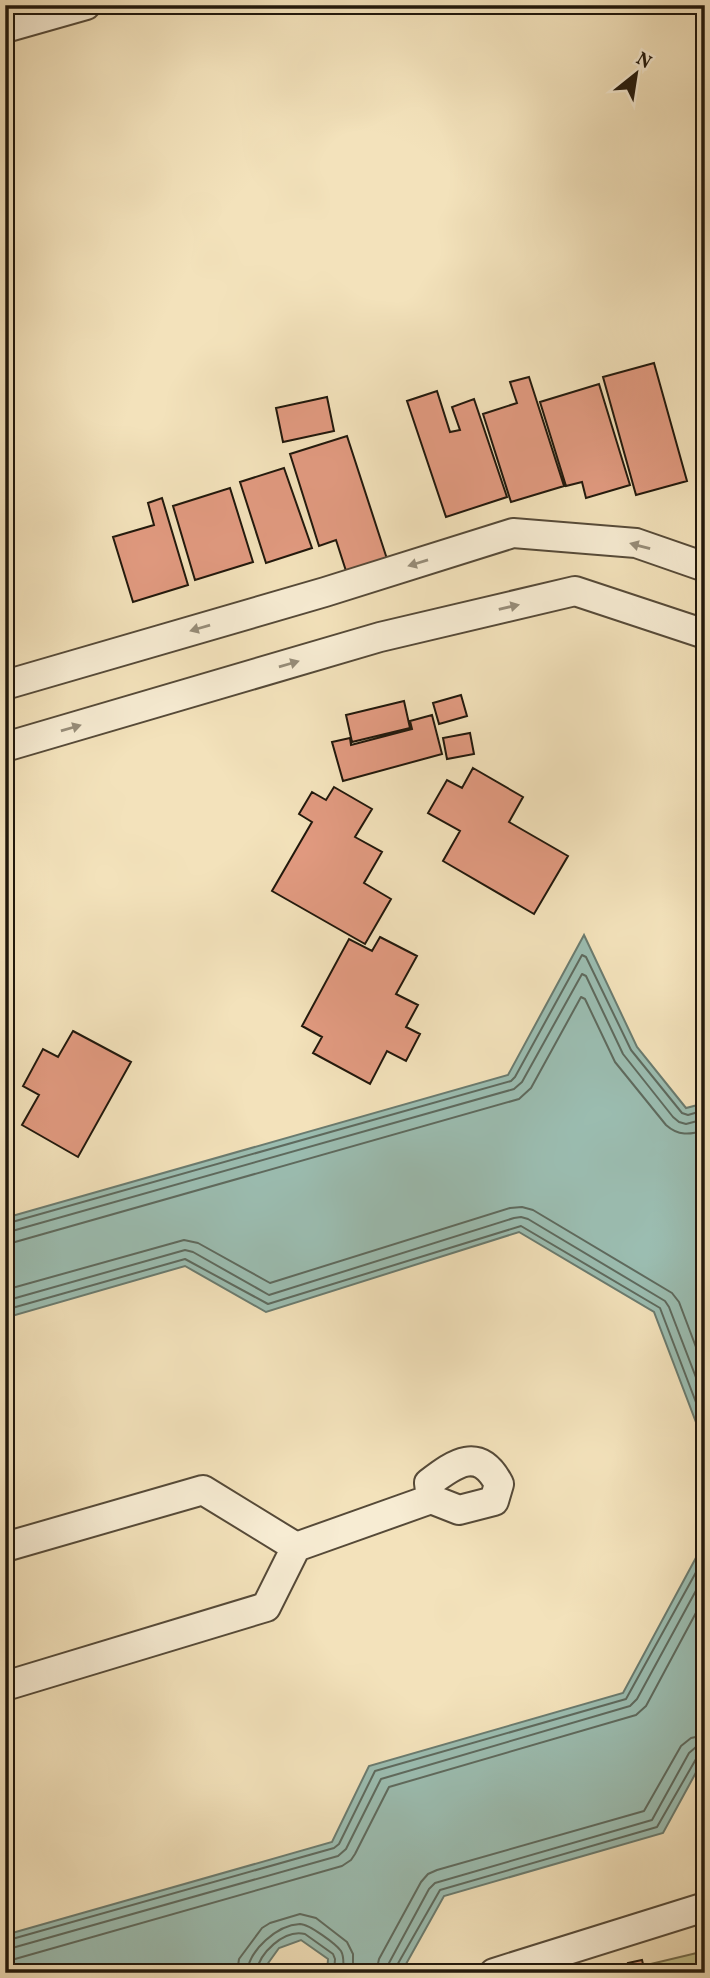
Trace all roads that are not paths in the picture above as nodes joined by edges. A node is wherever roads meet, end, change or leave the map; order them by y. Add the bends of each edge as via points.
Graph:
1 (86, 5) edge
2 (5, 28) edge
3 (705, 567) edge
4 (705, 634) edge
5 (5, 685) edge
6 (5, 747) edge
7 (431, 1499) dead end
8 (5, 1547) edge
9 (296, 1547) junction
10 (5, 1686) edge
11 (705, 1907) edge
12 (494, 1973) edge

1 - 2 street
3 -> 5 street via 635,543 513,533
6 -> 4 street via 380,637 575,592
7 - 9 street
8 - 9 street via 203,1490
9 - 10 street via 266,1607
11 - 12 street

